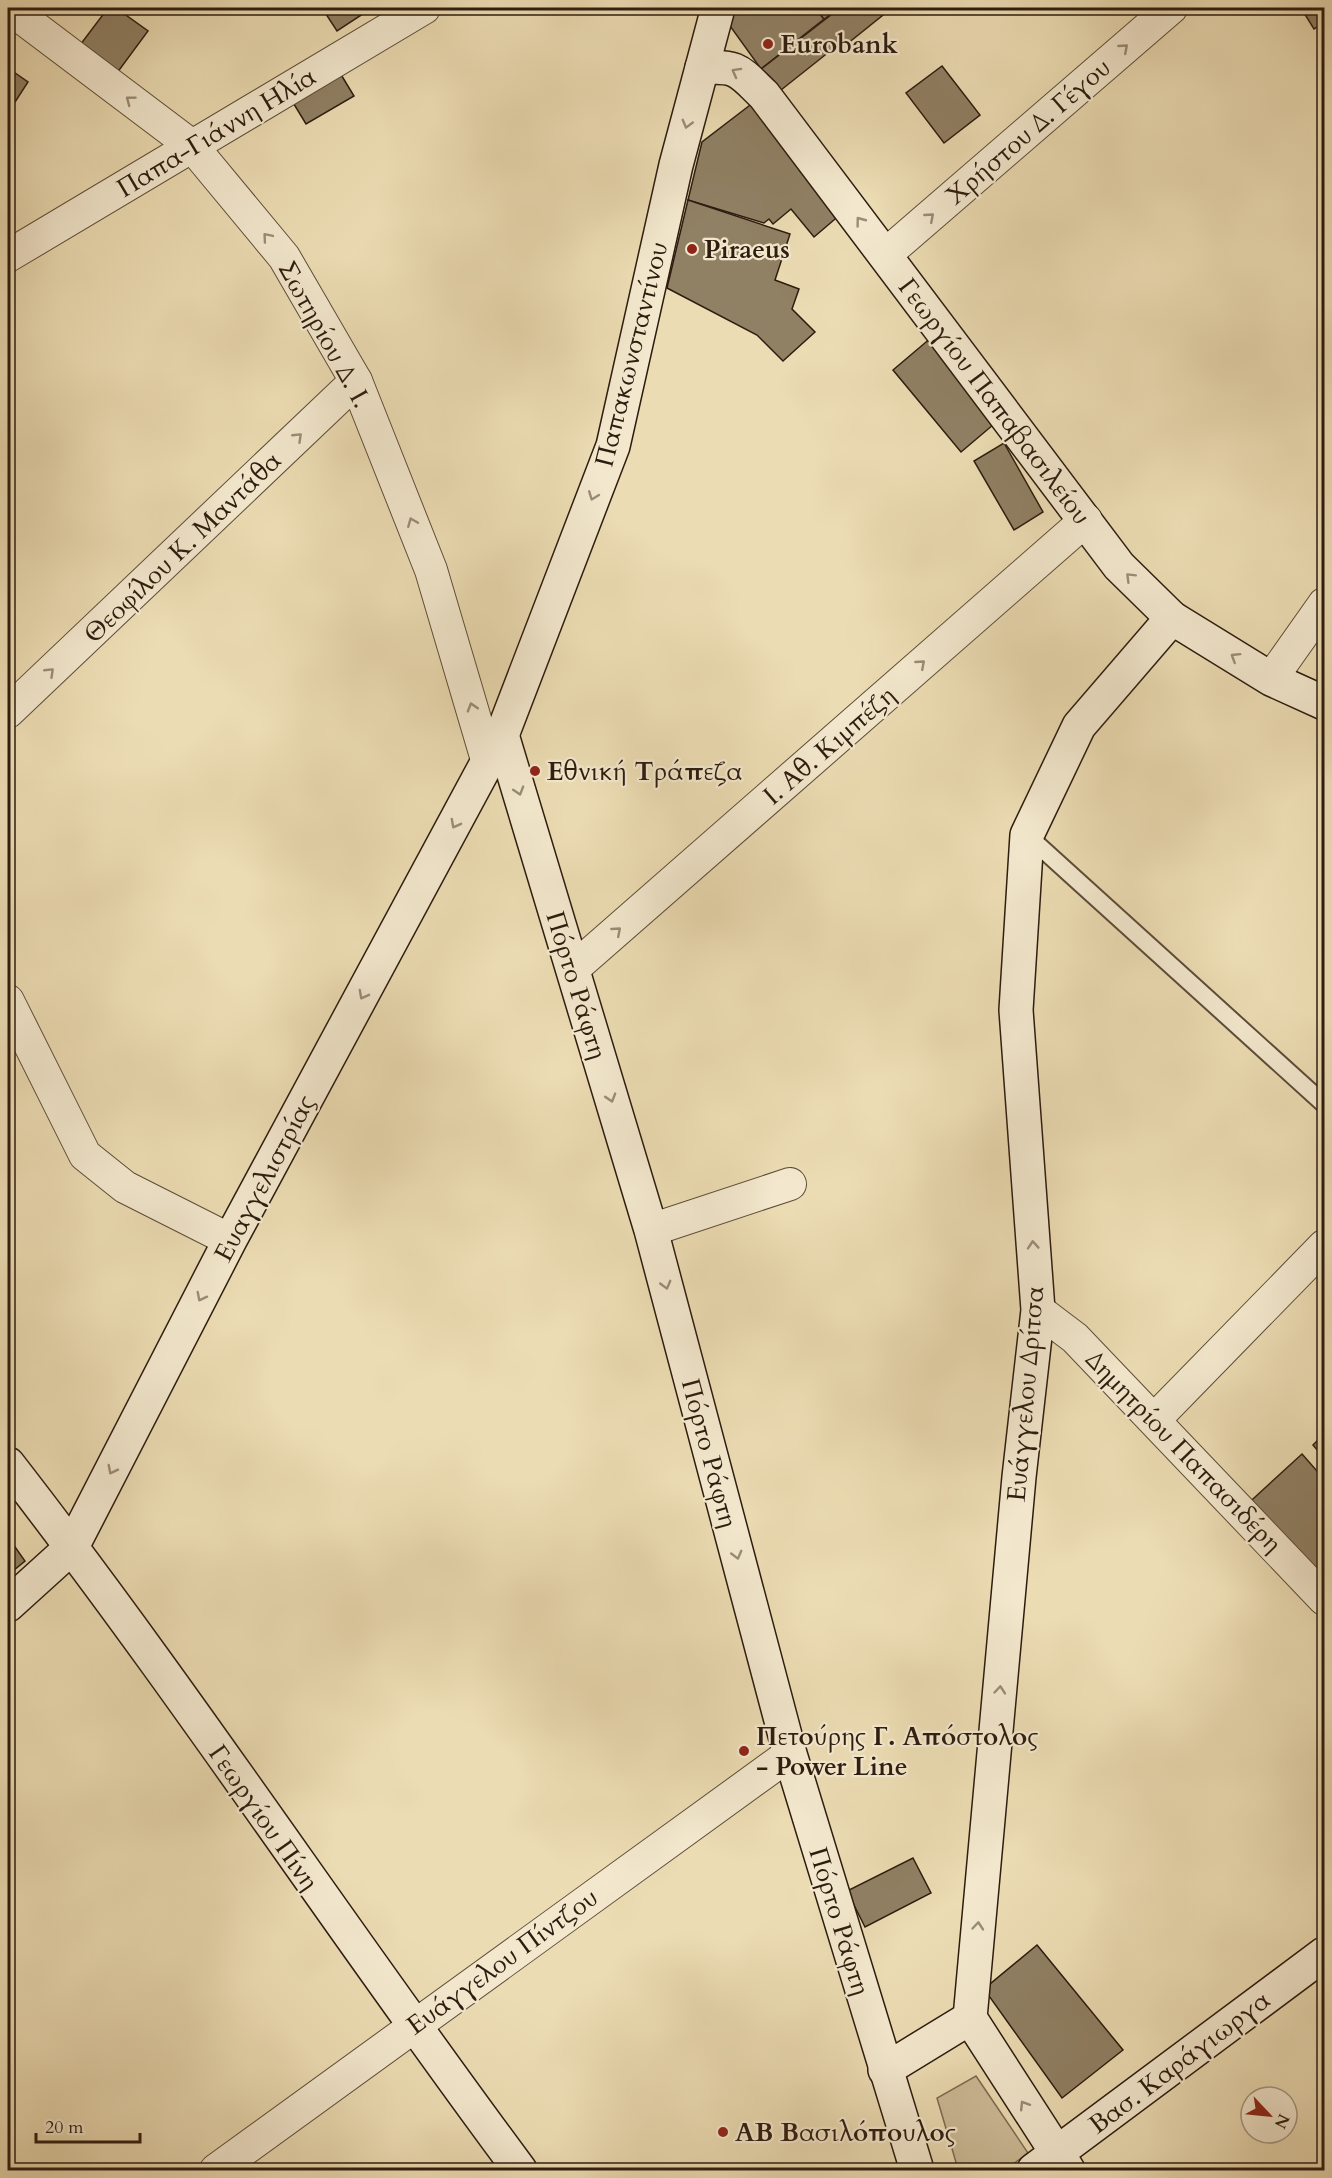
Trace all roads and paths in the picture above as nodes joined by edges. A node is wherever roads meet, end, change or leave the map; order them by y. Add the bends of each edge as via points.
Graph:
1 (9, 8) edge
2 (424, 8) edge
3 (718, 8) edge
4 (1171, 8) edge
5 (702, 68) junction
6 (192, 146) junction
7 (885, 255) junction
8 (8, 256) edge
9 (356, 381) junction
10 (1086, 520) junction
11 (1324, 604) edge
12 (1172, 618) junction
13 (1271, 679) junction
14 (1324, 704) edge
15 (8, 712) edge
16 (495, 749) junction
17 (1027, 835) junction
18 (573, 969) junction
19 (8, 1001) edge
20 (1324, 1104) edge
21 (790, 1184) dead end
22 (651, 1230) junction
23 (230, 1240) junction
24 (1324, 1246) edge
25 (1038, 1310) junction
26 (1154, 1420) junction
27 (8, 1464) edge
28 (72, 1547) junction
29 (1324, 1599) edge
30 (8, 1605) edge
31 (790, 1754) junction
32 (1324, 1954) edge
33 (970, 2018) junction
34 (412, 2026) junction
35 (885, 2070) junction
36 (1052, 2165) edge
37 (216, 2170) edge
38 (520, 2170) edge
39 (918, 2170) edge

6 -> 1 street, Σωτηρίου Δ. Ι.
2 - 6 street, Παπα-Γιάννη Ηλία
3 - 5 street, Παπακωνσταντίνου
7 -> 4 street, Χρήστου Δ. Γέγου
7 -> 5 street, Γεωργίου Παπαβασιλείου via 764,95 740,72 725,66
5 -> 16 street, Παπακωνσταντίνου via 676,165 613,446
6 - 8 street, Παπα-Γιάννη Ηλία
9 -> 6 street, Σωτηρίου Δ. Ι. via 284,257
7 - 10 street, Γεωργίου Παπαβασιλείου via 1010,425
15 -> 9 street, Θεοφίλου Κ. Μαντάθα
16 -> 9 street, Σωτηρίου Δ. Ι. via 431,570
12 -> 10 street, Γεωργίου Παπαβασιλείου via 1119,566
18 -> 10 street, Ι. Αθ. Κιμπέζη
11 - 13 street
13 -> 12 street, Γεωργίου Παπαβασιλείου
12 - 17 street, Ευάγγελου Δρίτσα via 1079,726
13 - 14 street, Γεωργίου Παπαβασιλείου
16 -> 18 street, Πόρτο Ράφτη
16 -> 23 street, Ευαγγελιστρίας
17 - 20 lane
25 -> 17 street, Ευάγγελου Δρίτσα via 1016,1010
18 -> 22 street, Πόρτο Ράφτη
19 - 23 street via 85,1155 125,1187
21 - 22 street
22 -> 31 street, Πόρτο Ράφτη
23 -> 28 street, Ευαγγελιστρίας
24 - 26 street
25 - 26 street, Δημητρίου Παπασιδέρη via 1075,1338
33 -> 25 street, Ευάγγελου Δρίτσα via 1019,1476
26 - 29 street, Δημητρίου Παπασιδέρη
27 - 28 street, Γεωργίου Πίνη
28 - 30 street, Ευαγγελιστρίας
28 - 34 street, Γεωργίου Πίνη
31 - 34 street, Ευάγγελου Πίντζου
31 - 35 street, Πόρτο Ράφτη
32 - 36 street, Βασ. Καράγιωργα
33 - 35 street
36 -> 33 street
34 - 37 street, Ευάγγελου Πίντζου
34 - 38 street, Γεωργίου Πίνη
35 - 39 street, Πόρτο Ράφτη

